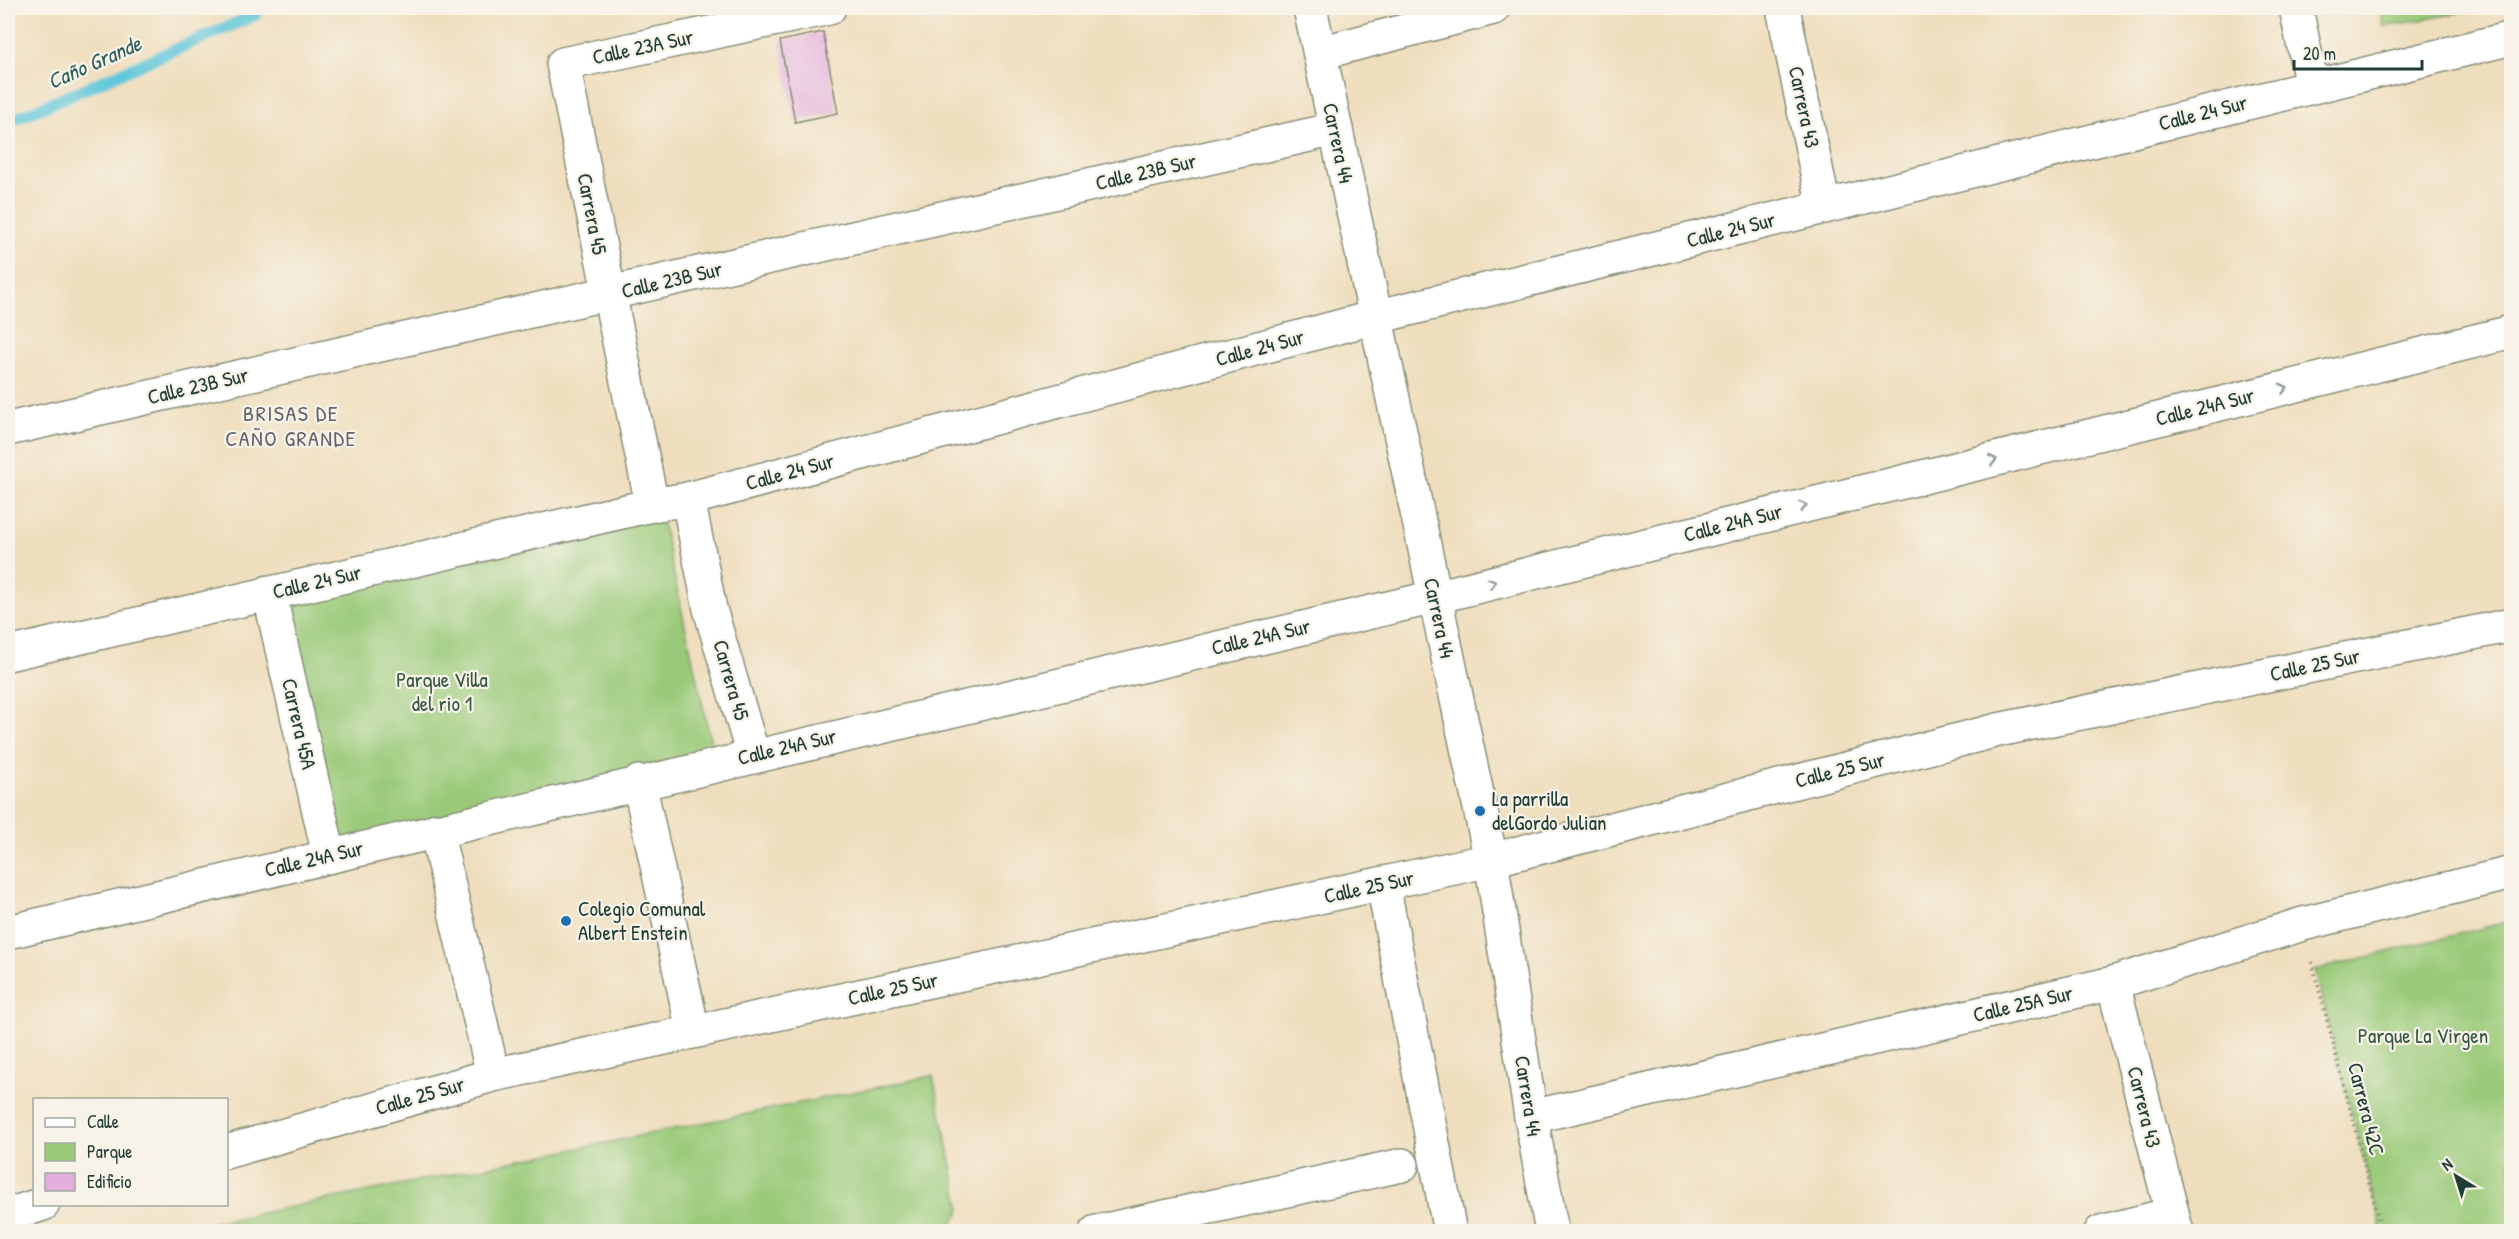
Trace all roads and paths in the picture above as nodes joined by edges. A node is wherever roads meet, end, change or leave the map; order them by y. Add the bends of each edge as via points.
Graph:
1 (829, 8) edge
2 (1310, 8) edge
3 (1493, 8) edge
4 (1783, 8) edge
5 (2296, 8) edge
6 (2511, 38) edge
7 (1320, 53) junction
8 (562, 64) joint
9 (2312, 86) junction
10 (1336, 129) junction
11 (1824, 207) junction
12 (608, 294) junction
13 (1376, 317) junction
14 (2511, 332) edge
15 (8, 429) edge
16 (688, 499) junction
17 (652, 505) junction
18 (269, 592) junction
19 (1435, 597) junction
20 (2511, 625) edge
21 (8, 654) edge
22 (753, 755) junction
23 (639, 782) junction
24 (436, 830) junction
25 (329, 855) junction
26 (1491, 860) junction
27 (2511, 873) edge
28 (1383, 884) junction
29 (2303, 924) junction
30 (8, 932) edge
31 (2113, 983) junction
32 (693, 1031) junction
33 (493, 1075) junction
34 (1531, 1117) junction
35 (228, 1151) edge
36 (1402, 1165) dead end
37 (37, 1206) edge
38 (8, 1215) edge
39 (2174, 1223) edge
40 (1096, 1232) edge
41 (1450, 1232) edge
42 (1552, 1232) edge
43 (2101, 1232) edge
44 (2382, 1232) edge

1 - 8 street, Calle 23A Sur
2 - 7 street, Carrera 44
3 - 7 street
4 - 11 street, Carrera 43
5 - 9 street
6 - 9 street, Calle 24 Sur
7 - 10 street, Carrera 44
8 - 12 street, Carrera 45
9 - 11 street, Calle 24 Sur
10 - 12 street, Calle 23B Sur
10 - 13 street, Carrera 44
11 - 13 street, Calle 24 Sur
12 - 15 street, Calle 23B Sur
12 - 17 street, Carrera 45
13 - 16 street, Calle 24 Sur
13 - 19 street, Carrera 44
19 -> 14 street, Calle 24A Sur
16 - 17 street, Calle 24 Sur
16 - 22 street, Carrera 45 via 710,609
17 - 18 street, Calle 24 Sur
18 - 21 street, Calle 24 Sur
18 - 25 street, Carrera 45A
19 - 22 street, Calle 24A Sur
19 - 26 street, Carrera 44
20 - 26 street, Calle 25 Sur via 1998,730
22 - 23 street, Calle 24A Sur
23 - 24 street, Calle 24A Sur
23 - 32 street
24 - 25 street, Calle 24A Sur
24 - 33 street
25 - 30 street, Calle 24A Sur
26 - 28 street, Calle 25 Sur
26 - 34 street, Carrera 44
27 - 29 street, Calle 25A Sur
28 - 32 street, Calle 25 Sur
28 - 41 street
29 - 31 street, Calle 25A Sur
29 - 44 path, Carrera 42C
31 - 34 street, Calle 25A Sur
31 - 39 street, Carrera 43
32 - 33 street, Calle 25 Sur
33 - 35 street, Calle 25 Sur
34 - 42 street, Carrera 44
36 - 40 street
37 - 38 street
39 - 43 street

